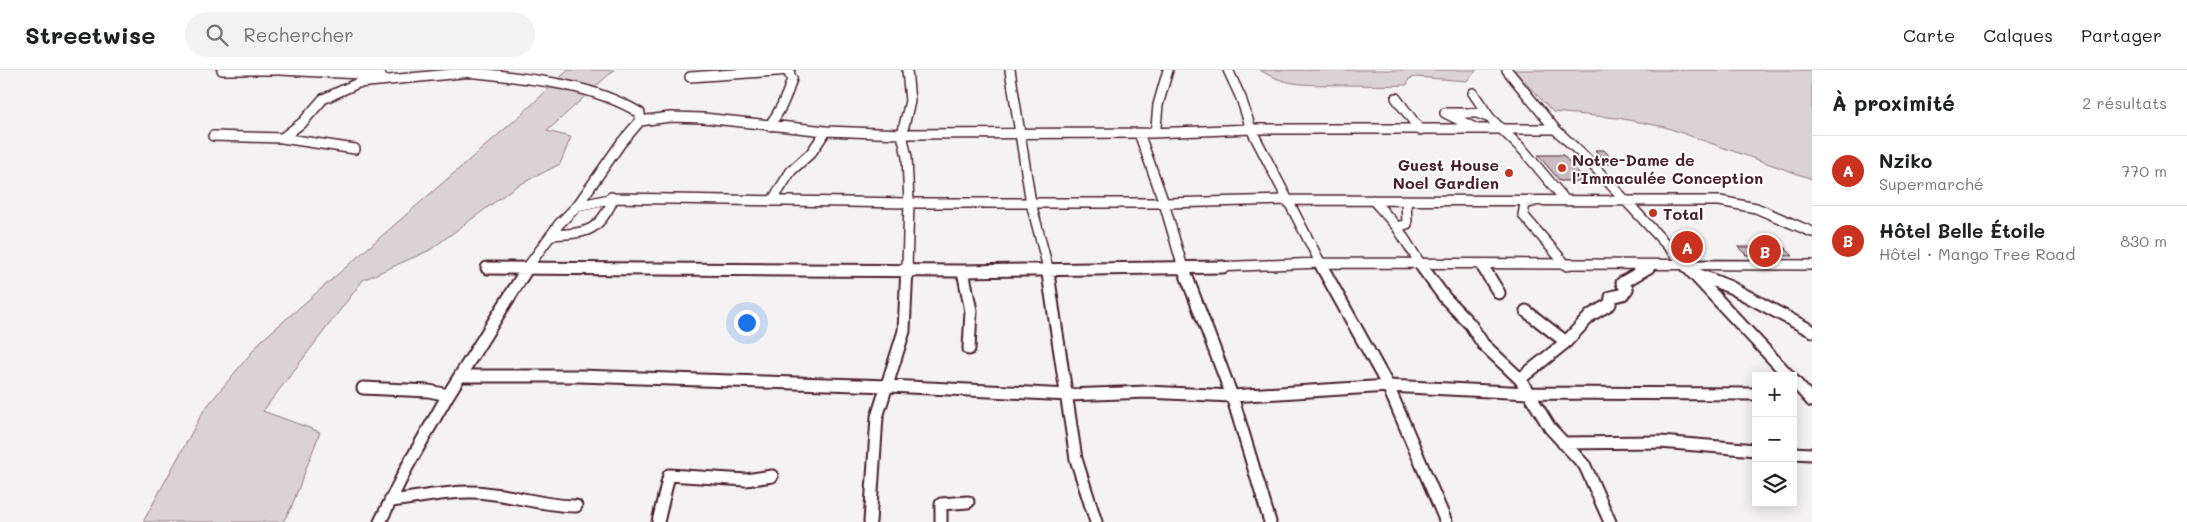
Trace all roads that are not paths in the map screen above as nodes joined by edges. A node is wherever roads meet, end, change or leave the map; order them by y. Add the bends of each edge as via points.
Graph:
1 (222, 70) edge
2 (278, 70) edge
3 (426, 70) edge
4 (445, 70) edge
5 (507, 70) edge
6 (789, 70) edge
7 (907, 70) edge
8 (1010, 70) edge
9 (1168, 70) edge
10 (1228, 70) edge
11 (1507, 70) edge
12 (348, 71) edge
13 (472, 72) junction
14 (690, 77) dead end
15 (511, 78) junction
16 (1473, 93) dead end
17 (1396, 98) dead end
18 (1490, 118) junction
19 (640, 121) junction
20 (769, 126) junction
21 (1251, 129) junction
22 (1555, 129) junction
23 (1420, 130) junction
24 (1478, 130) junction
25 (1501, 131) junction
26 (826, 132) junction
27 (1022, 132) junction
28 (1138, 133) junction
29 (1152, 133) junction
30 (902, 134) junction
31 (213, 136) dead end
32 (282, 138) junction
33 (355, 149) dead end
34 (585, 194) junction
35 (614, 198) junction
36 (1289, 200) junction
37 (1373, 200) junction
38 (1406, 200) junction
39 (1542, 200) junction
40 (1565, 200) junction
41 (772, 201) junction
42 (1031, 202) junction
43 (1627, 202) junction
44 (909, 203) junction
45 (1164, 203) junction
46 (577, 206) junction
47 (1397, 227) junction
48 (1812, 232) edge
49 (551, 235) junction
50 (1320, 262) junction
51 (1684, 264) junction
52 (1421, 265) junction
53 (1482, 265) junction
54 (1812, 265) edge
55 (1566, 266) junction
56 (1650, 266) junction
57 (487, 268) dead end
58 (1183, 268) junction
59 (909, 269) junction
60 (1048, 269) junction
61 (525, 270) junction
62 (963, 271) junction
63 (1693, 272) junction
64 (1499, 293) dead end
65 (1526, 311) dead end
66 (1812, 331) edge
67 (1566, 342) junction
68 (969, 348) dead end
69 (1785, 372) edge
70 (461, 376) junction
71 (1520, 379) junction
72 (1797, 384) edge
73 (889, 386) junction
74 (1388, 386) junction
75 (363, 388) dead end
76 (1530, 393) junction
77 (1752, 394) edge
78 (1797, 394) edge
79 (448, 395) junction
80 (1068, 395) junction
81 (1232, 396) junction
82 (1810, 396) edge
83 (1563, 442) junction
84 (1752, 450) edge
85 (1797, 453) edge
86 (1812, 454) edge
87 (772, 476) dead end
88 (390, 501) junction
89 (968, 502) dead end
90 (576, 506) dead end
91 (380, 522) edge
92 (658, 522) edge
93 (870, 522) edge
94 (941, 522) edge
95 (1096, 522) edge
96 (1270, 522) edge
97 (1446, 522) edge
98 (1610, 522) edge

1 - 2 street
2 - 12 street
3 - 12 street via 378,76
4 - 13 street
5 - 15 street
6 - 14 street
6 - 20 street via 792,78 789,88 779,114
7 - 30 street via 910,101
8 - 27 street
9 - 29 street via 1158,105 1156,128
10 - 21 street
11 - 22 street
13 - 15 street
13 - 32 street via 358,83 323,100 303,122
15 - 19 street via 567,87 616,100 640,113
16 - 18 street
17 - 23 street
18 - 24 street via 1478,113 1445,113
18 - 25 street
19 - 20 street via 670,117
19 - 34 street
20 - 26 street
21 - 23 street
21 - 29 street
21 - 36 street
22 - 25 street
22 - 43 street
23 - 24 street
24 - 25 street
25 - 40 street via 1524,151
26 - 30 street
26 - 41 street via 812,153 791,171
27 - 28 street
27 - 30 street
27 - 42 street
28 - 29 street
28 - 45 street
30 - 44 street via 907,157
31 - 32 street
32 - 33 street
34 - 35 street
34 - 46 street
35 - 41 street
35 - 46 street
35 - 49 street via 596,230
36 - 37 street
36 - 45 street
36 - 50 street
37 - 38 street
37 - 47 street
38 - 39 street
38 - 47 street via 1407,224
39 - 40 street
39 - 55 street via 1526,204 1523,215
40 - 43 street
41 - 44 street
42 - 44 street
42 - 45 street
42 - 60 street
43 - 48 street via 1736,202 1767,210
43 - 51 street
44 - 59 street
45 - 58 street
46 - 49 street
47 - 52 street
49 - 61 street
50 - 52 street
50 - 58 street
50 - 74 street
51 - 54 street
51 - 56 street
51 - 63 street
52 - 53 street
52 - 71 street via 1483,344
53 - 55 street
53 - 64 street
55 - 56 street
56 - 67 street via 1622,283 1627,289 1623,294 1611,297 1610,304 1591,316
57 - 61 street
58 - 60 street
58 - 81 street
59 - 61 street
59 - 62 street
59 - 73 street via 904,331
60 - 62 street
60 - 80 street
61 - 70 street
62 - 68 street via 970,311
63 - 66 street via 1730,287
63 - 69 street
65 - 67 street
67 - 71 street
70 - 73 street via 579,376
70 - 79 street
71 - 76 street
72 - 82 street
73 - 80 street
73 - 93 street via 877,417
74 - 76 street
74 - 81 street
74 - 97 street
75 - 79 street
76 - 77 street
76 - 83 street via 1550,428
78 - 82 street
79 - 88 street
80 - 81 street via 1147,392
80 - 95 street via 1076,458
81 - 96 street
83 - 84 street via 1660,442
83 - 98 street via 1585,466
85 - 86 street
87 - 92 street via 746,480 669,475
88 - 90 street via 470,492 527,498 556,506
88 - 91 street
89 - 94 street via 941,504

